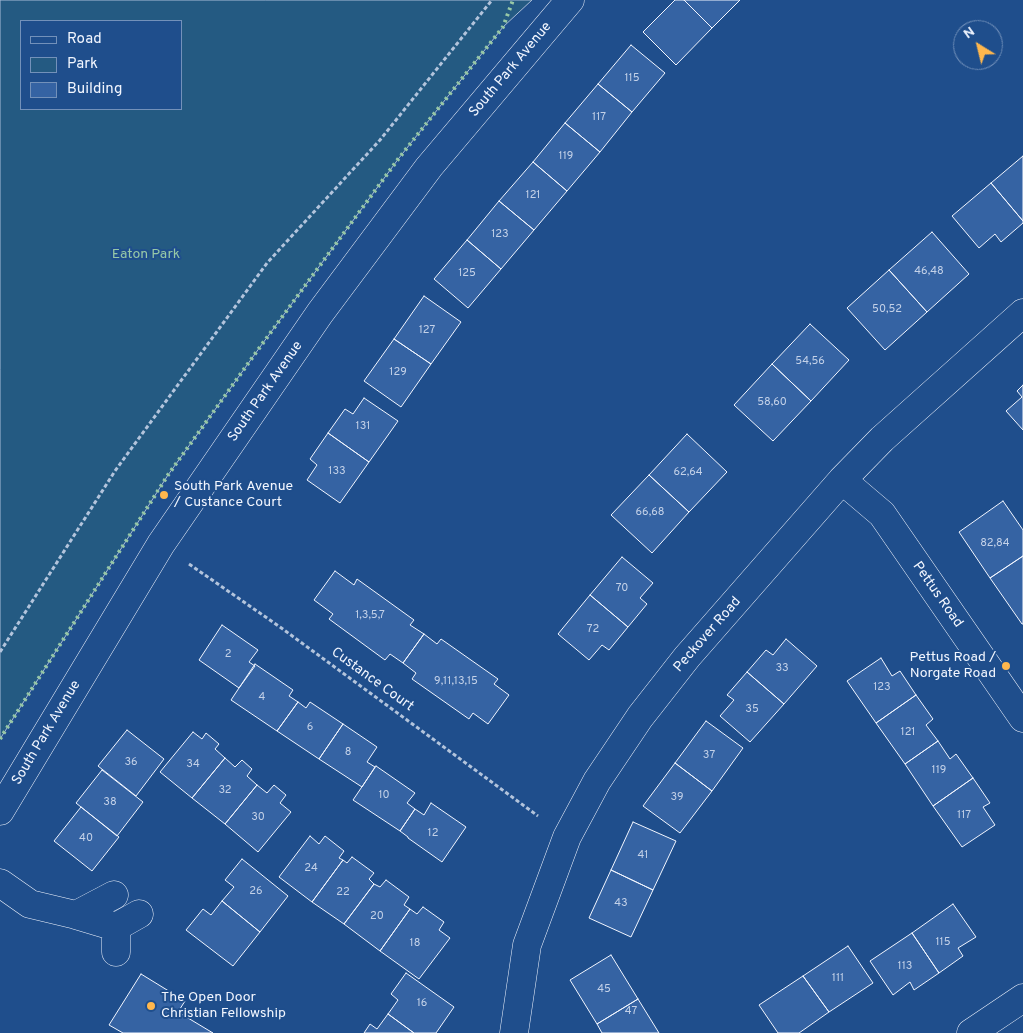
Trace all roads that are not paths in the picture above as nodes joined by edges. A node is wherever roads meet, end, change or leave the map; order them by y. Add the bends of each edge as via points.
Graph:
1 (570, 0) edge
2 (1023, 313) edge
3 (842, 480) junction
4 (1023, 718) edge
5 (0, 811) edge
6 (0, 883) edge
7 (114, 895) dead end
8 (76, 914) junction
9 (124, 931) dead end
10 (1023, 998) edge
11 (514, 1033) edge
12 (972, 1033) edge

1 - 5 street, South Park Avenue via 429,167 320,313 161,544
2 - 3 street, Peckover Road
3 - 4 street, Pettus Road via 882,514
3 - 11 street, Peckover Road via 687,658 640,717 597,781 567,837 528,945
6 - 8 street via 30,904
7 - 8 street
8 - 9 street
10 - 12 street

